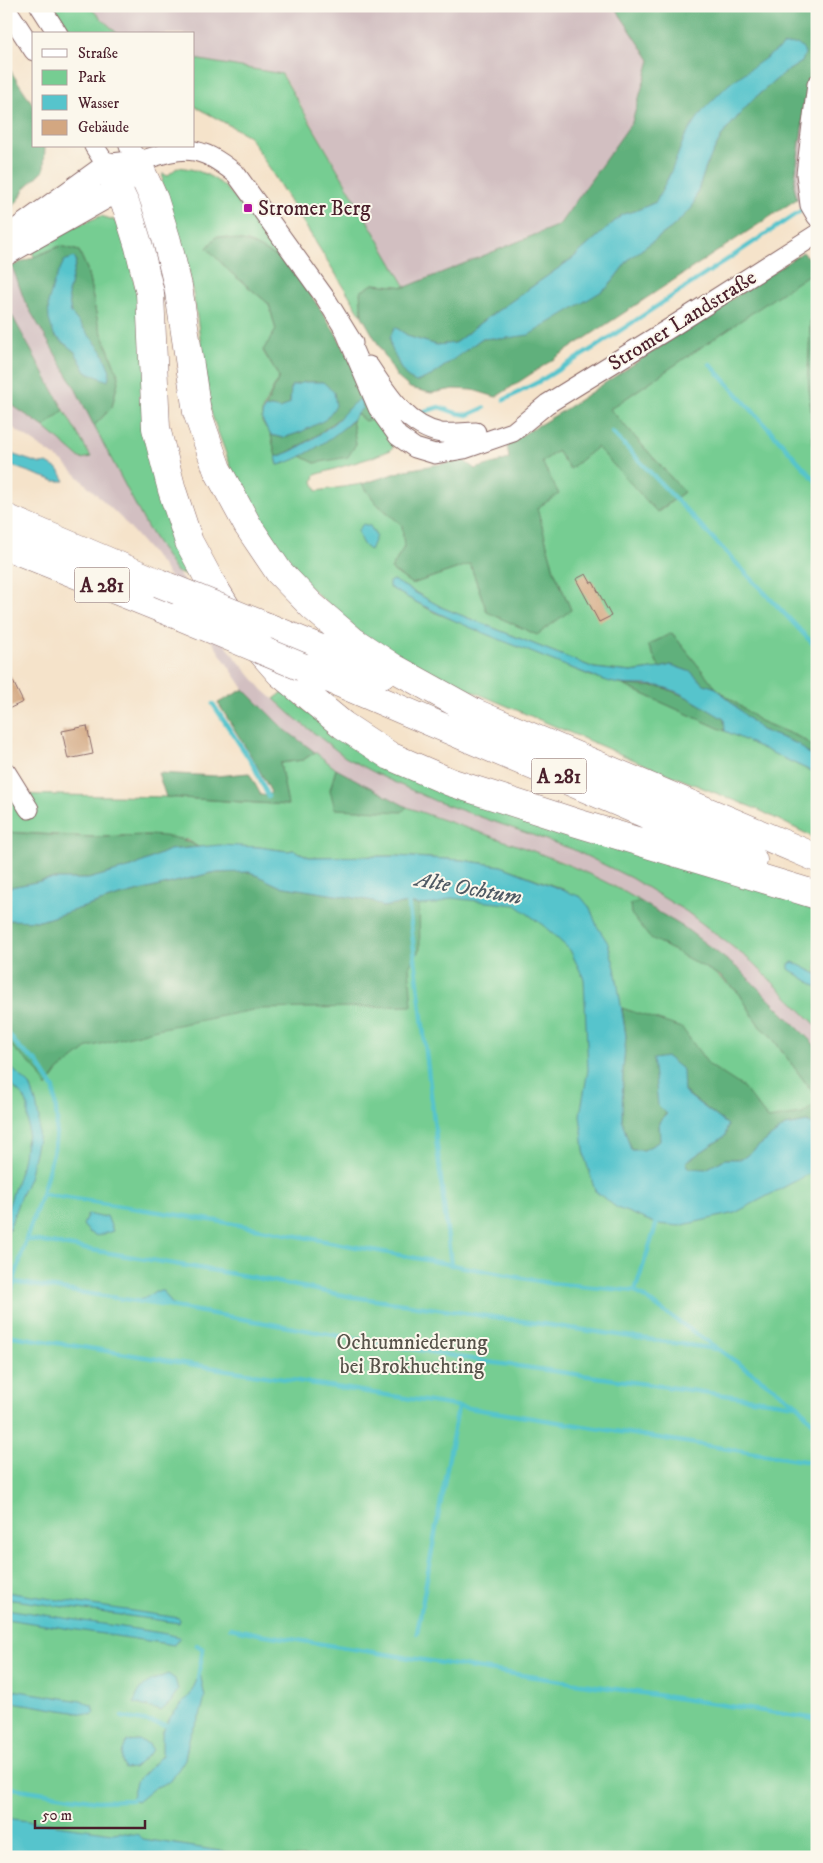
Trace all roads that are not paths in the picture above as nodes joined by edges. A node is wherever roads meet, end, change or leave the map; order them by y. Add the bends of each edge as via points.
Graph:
1 (40, 6) edge
2 (6, 8) edge
3 (57, 32) edge
4 (32, 48) edge
5 (817, 84) edge
6 (133, 154) edge
7 (107, 167) edge
8 (817, 217) edge
9 (817, 234) edge
10 (11, 243) edge
11 (346, 333) junction
12 (547, 404) junction
13 (476, 432) junction
14 (415, 448) junction
15 (6, 518) edge
16 (6, 546) edge
17 (477, 714) junction
18 (6, 772) edge
19 (29, 808) dead end
20 (817, 858) edge
21 (817, 887) edge
22 (817, 895) edge

1 - 3 street
2 - 4 street
5 - 8 street via 806,174 810,205
6 - 7 main road, Stromer Landstraße
6 - 11 street, Stromer Landstraße via 193,149 218,159 236,174 326,299
6 - 17 highway via 154,199 167,241 178,286 197,412 217,469 248,526 279,572 353,641
7 - 10 main road, Stromer Landstraße
7 - 22 highway via 127,208 150,293 156,428 189,542 236,623 280,673 343,725 390,756 450,782
9 - 12 street, Stromer Landstraße
11 - 13 street, Stromer Landstraße via 393,401 413,421 443,433
11 - 14 street, Stromer Landstraße via 378,408 398,436
12 - 13 street, Stromer Landstraße
12 - 14 street, Stromer Landstraße via 513,432 464,449 435,454
13 - 14 street, Stromer Landstraße
15 - 17 highway, A 281, bridge
16 - 21 highway, A 281, bridge via 302,667
17 - 20 highway, A 281
18 - 19 street

